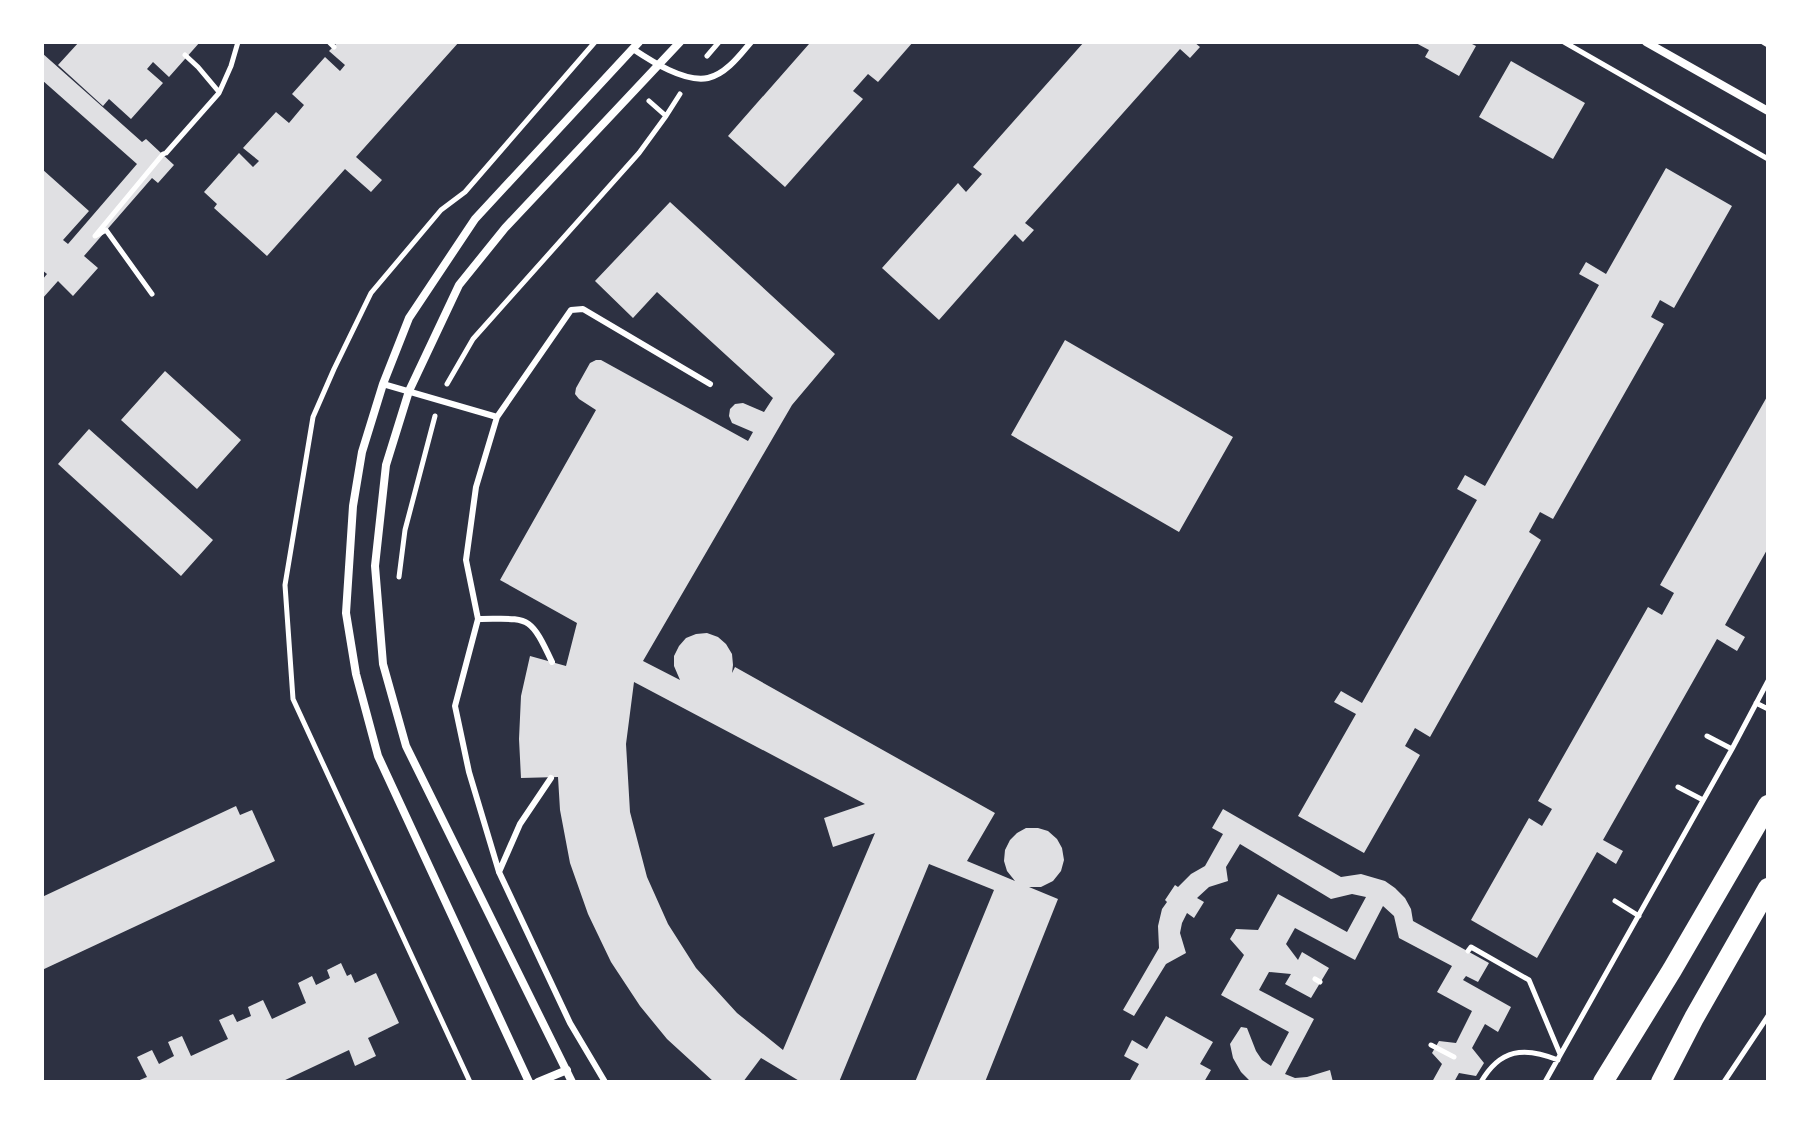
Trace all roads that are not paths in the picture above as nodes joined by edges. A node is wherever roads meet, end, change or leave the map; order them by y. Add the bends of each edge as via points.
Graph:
1 (680, 42) edge
2 (751, 42) edge
3 (1646, 42) edge
4 (636, 46) edge
5 (658, 66) junction
6 (1768, 111) edge
7 (383, 384) junction
8 (710, 384) dead end
9 (409, 391) junction
10 (497, 417) junction
11 (478, 619) junction
12 (552, 662) dead end
13 (551, 778) dead end
14 (1768, 805) edge
15 (499, 872) junction
16 (1768, 888) edge
17 (567, 1070) junction
18 (529, 1082) edge
19 (538, 1082) edge
20 (572, 1082) edge
21 (605, 1082) edge
22 (1603, 1082) edge
23 (1661, 1082) edge

1 - 5 street
2 - 5 lane via 722,72 707,79
3 - 6 street
4 - 5 lane
4 - 7 street via 475,219 409,318
5 - 9 street via 505,228 459,285
7 - 9 lane
7 - 18 street via 362,452 353,506 346,613 356,674 378,756
8 - 10 lane via 583,309 571,310
9 - 10 lane
9 - 17 street via 386,465 375,566 383,664 406,746
10 - 11 lane via 476,487 466,560
11 - 12 lane via 521,619 536,630
11 - 15 lane via 455,706
13 - 15 lane via 520,824
14 - 22 main road
15 - 21 lane via 570,1023
16 - 23 main road
17 - 19 street
17 - 20 street

